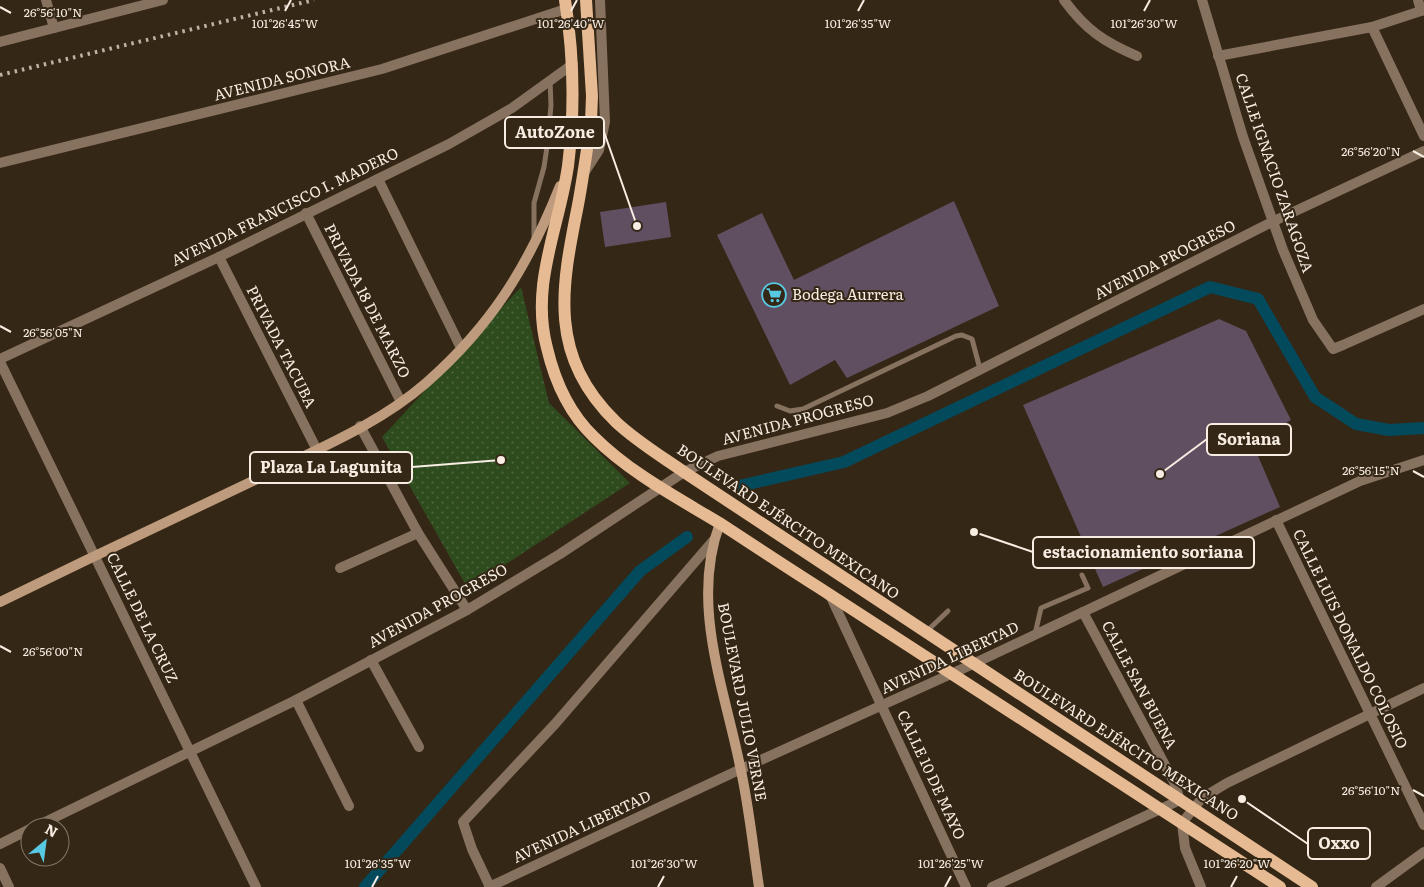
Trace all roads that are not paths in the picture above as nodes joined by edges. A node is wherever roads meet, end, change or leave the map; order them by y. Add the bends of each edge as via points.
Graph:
1 (46, 0) edge
2 (163, 0) edge
3 (586, 0) edge
4 (600, 0) edge
5 (1064, 0) edge
6 (1202, 0) edge
7 (1418, 0) edge
8 (566, 4) edge
9 (1422, 11) edge
10 (1372, 26) junction
11 (54, 28) junction
12 (0, 42) edge
13 (1137, 56) dead end
14 (1218, 56) junction
15 (573, 64) junction
16 (550, 81) junction
17 (1424, 136) edge
18 (1424, 151) edge
19 (0, 163) edge
20 (567, 168) junction
21 (583, 174) junction
22 (378, 179) junction
23 (306, 213) junction
24 (1274, 221) junction
25 (533, 248) junction
26 (219, 257) junction
27 (1424, 309) edge
28 (461, 348) junction
29 (0, 361) edge
30 (980, 370) junction
31 (401, 402) junction
32 (777, 406) dead end
33 (360, 426) junction
34 (317, 450) junction
35 (1424, 460) edge
36 (688, 474) junction
37 (661, 487) junction
38 (1276, 520) junction
39 (716, 522) junction
40 (418, 533) junction
41 (713, 541) junction
42 (96, 556) junction
43 (340, 568) dead end
44 (1082, 575) dead end
45 (830, 595) junction
46 (0, 602) edge
47 (467, 610) junction
48 (948, 610) dead end
49 (1083, 612) junction
50 (926, 633) junction
51 (1034, 635) junction
52 (371, 660) junction
53 (973, 664) junction
54 (952, 674) junction
55 (1424, 688) edge
56 (296, 700) junction
57 (882, 706) junction
58 (1369, 713) junction
59 (419, 747) dead end
60 (190, 751) junction
61 (741, 769) junction
62 (1180, 800) junction
63 (349, 806) dead end
64 (1193, 808) junction
65 (1160, 810) junction
66 (55, 817) edge
67 (1182, 823) junction
68 (1424, 825) edge
69 (20, 835) edge
70 (0, 844) edge
71 (1424, 852) edge
72 (0, 868) edge
73 (9, 887) edge
74 (256, 887) edge
75 (490, 887) edge
76 (759, 887) edge
77 (966, 887) edge
78 (992, 887) edge
79 (1201, 887) edge
80 (1280, 887) edge
81 (1312, 887) edge
82 (1376, 887) edge

1 - 11 street
2 - 11 street
3 - 21 main road, BOULEVARD EJÉRCITO MEXICANO via 592,96
4 - 21 street via 605,122 599,150
5 - 13 street via 1078,20 1096,35
6 - 14 street, CALLE IGNACIO ZARAGOZA
7 - 9 street
8 - 15 main road
8 - 19 street, AVENIDA SONORA via 382,69
9 - 10 street
10 - 14 street
10 - 17 street
11 - 12 street
14 - 24 street, CALLE IGNACIO ZARAGOZA via 1242,137
15 - 16 street, AVENIDA FRANCISCO I. MADERO
15 - 20 main road via 573,114
16 - 22 street, AVENIDA FRANCISCO I. MADERO via 512,108
16 - 25 lane via 549,132 534,203
18 - 24 street, AVENIDA PROGRESO
20 - 25 main road
20 - 37 main road via 540,298 551,365 568,404 594,437
21 - 36 main road, BOULEVARD EJÉRCITO MEXICANO via 564,276 564,308 570,349 589,389 606,411 624,430
22 - 23 street, AVENIDA FRANCISCO I. MADERO
22 - 28 street
23 - 26 street, AVENIDA FRANCISCO I. MADERO
23 - 31 street, PRIVADA 18 DE MARZO
24 - 27 street, CALLE IGNACIO ZARAGOZA via 1300,292 1320,333 1333,349
24 - 30 street, AVENIDA PROGRESO
25 - 28 main road via 502,300
26 - 29 street, AVENIDA FRANCISCO I. MADERO
26 - 34 street, PRIVADA TACUBA
28 - 31 main road
29 - 42 street, CALLE DE LA CRUZ
30 - 32 lane via 972,339 962,334 803,409 790,411
30 - 36 street, AVENIDA PROGRESO via 887,413 718,456
31 - 33 main road
33 - 34 main road
33 - 40 street
34 - 42 main road
35 - 38 street, AVENIDA LIBERTAD via 1360,481
36 - 37 street, AVENIDA PROGRESO
36 - 50 main road, BOULEVARD EJÉRCITO MEXICANO
37 - 39 main road
37 - 47 street, AVENIDA PROGRESO via 560,554
38 - 49 street, AVENIDA LIBERTAD
38 - 58 street, CALLE LUIS DONALDO COLOSIO
39 - 41 main road, BOULEVARD JULIO VERNE
39 - 45 main road
40 - 43 street
40 - 47 street
41 - 61 main road, BOULEVARD JULIO VERNE via 707,608
41 - 75 street via 555,724 463,822
42 - 46 main road
42 - 60 street, CALLE DE LA CRUZ
44 - 51 lane via 1088,588 1041,608
45 - 54 main road
45 - 57 street, CALLE 10 DE MAYO
47 - 52 street, AVENIDA PROGRESO
48 - 50 lane
49 - 51 street, AVENIDA LIBERTAD
49 - 62 street, CALLE SAN BUENA via 1174,782
50 - 53 main road, BOULEVARD EJÉRCITO MEXICANO
51 - 53 street, AVENIDA LIBERTAD
52 - 56 street, AVENIDA PROGRESO
52 - 59 street
53 - 54 street, AVENIDA LIBERTAD
53 - 62 main road, BOULEVARD EJÉRCITO MEXICANO
54 - 57 street, AVENIDA LIBERTAD
54 - 65 main road
55 - 58 street
56 - 60 street, AVENIDA PROGRESO
56 - 63 street
57 - 61 street, AVENIDA LIBERTAD
57 - 77 street, CALLE 10 DE MAYO
58 - 64 street via 1227,783 1202,798
58 - 68 street, CALLE LUIS DONALDO COLOSIO
60 - 66 street, AVENIDA PROGRESO
60 - 74 street, CALLE DE LA CRUZ
61 - 75 street, AVENIDA LIBERTAD
61 - 76 main road, BOULEVARD JULIO VERNE
62 - 64 main road, BOULEVARD EJÉRCITO MEXICANO
62 - 65 street
64 - 67 street
64 - 81 main road, BOULEVARD EJÉRCITO MEXICANO
65 - 67 main road
65 - 78 street
67 - 79 street via 1185,848
67 - 80 main road
69 - 70 street
71 - 82 street
72 - 73 street

